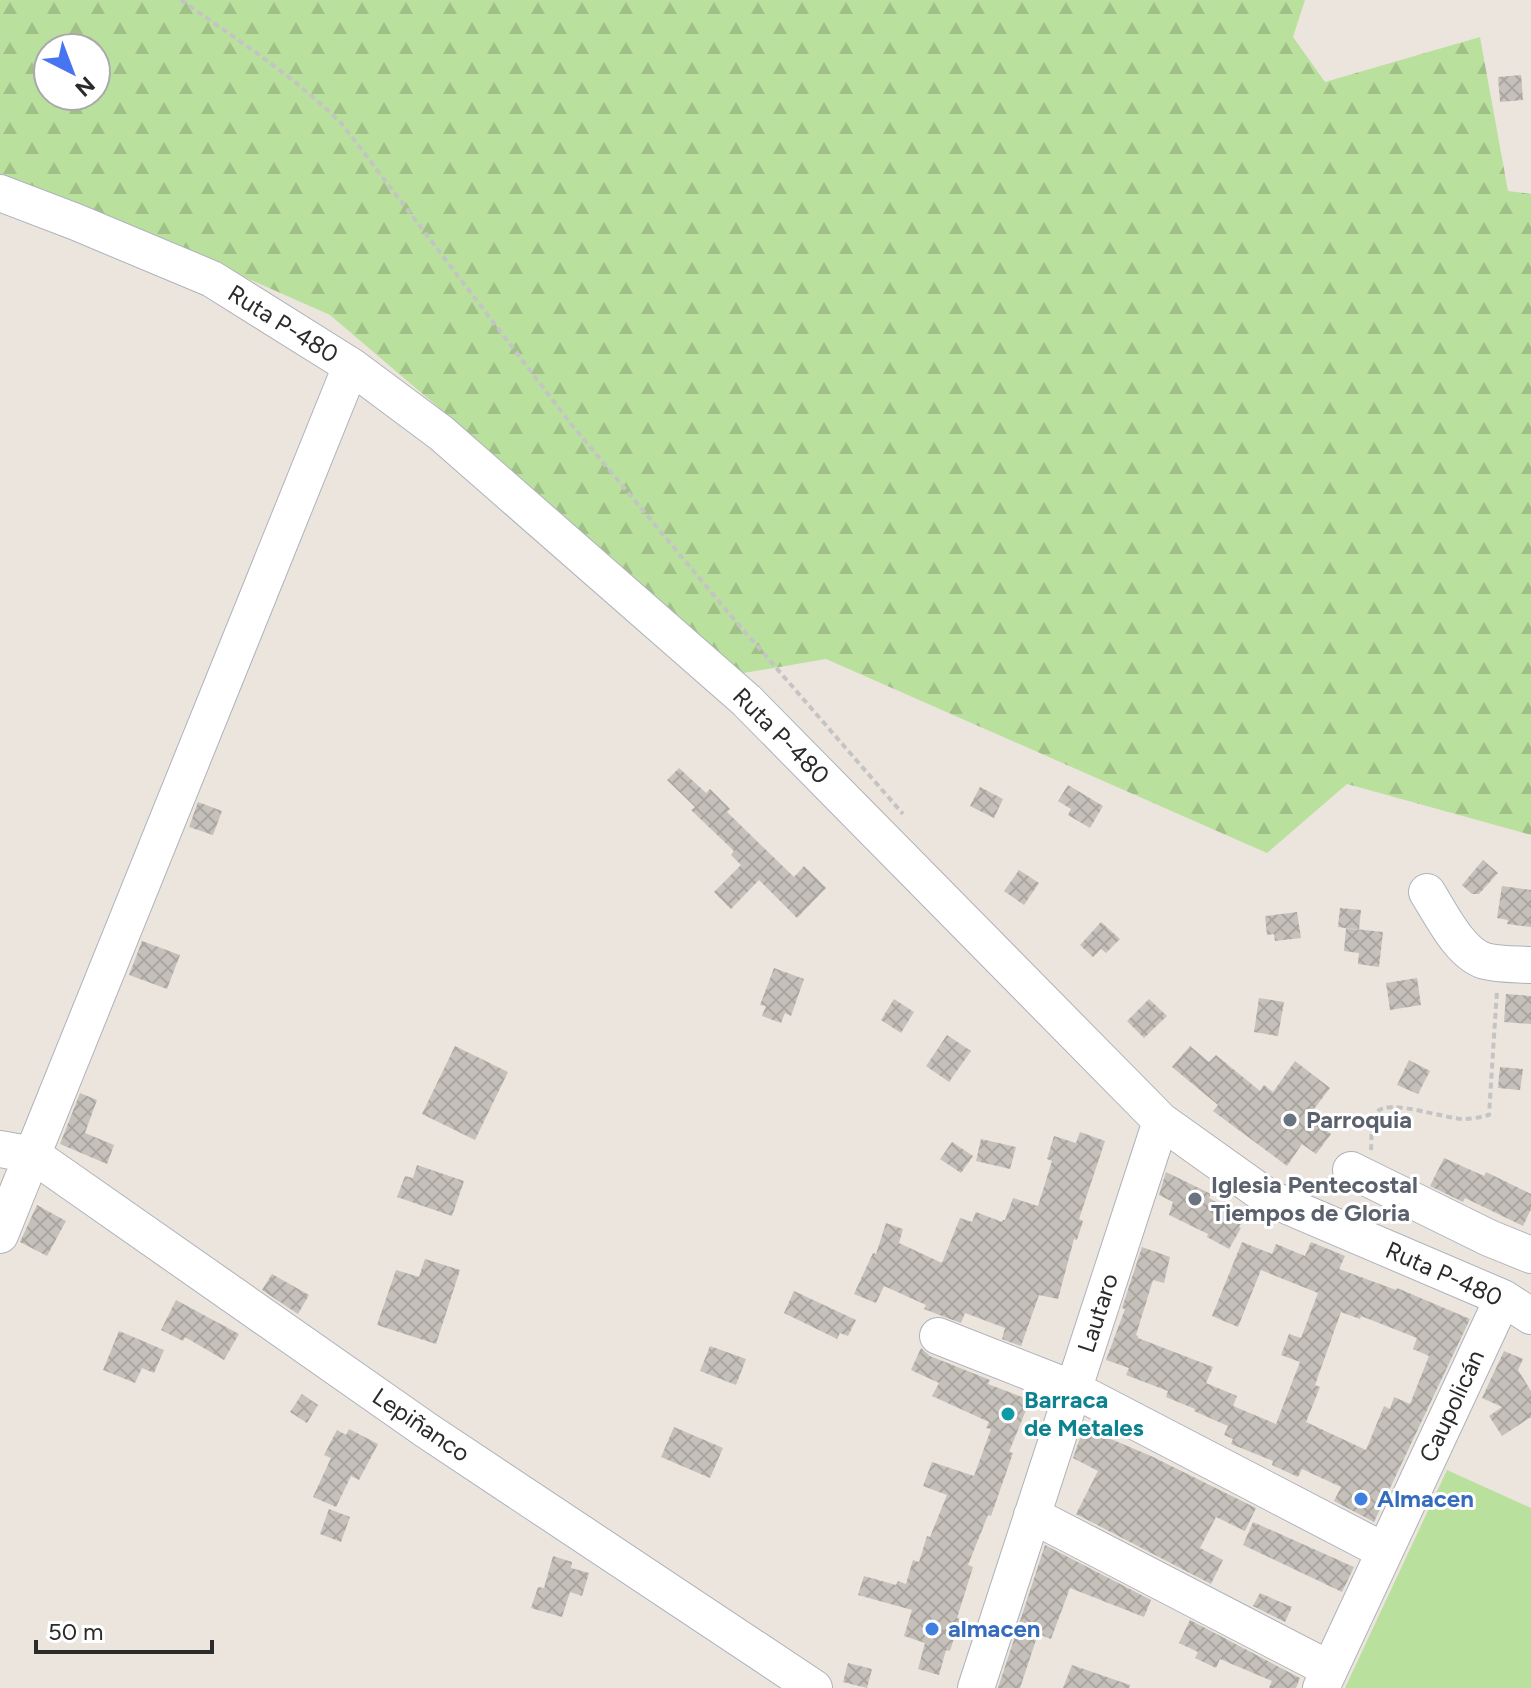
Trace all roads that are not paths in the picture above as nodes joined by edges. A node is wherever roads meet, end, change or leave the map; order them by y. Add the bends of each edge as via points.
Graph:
1 (0, 193) edge
2 (351, 366) junction
3 (1427, 892) dead end
4 (1515, 964) edge
5 (1161, 1121) junction
6 (16, 1152) edge
7 (1359, 1174) road end
8 (0, 1235) edge
9 (1531, 1255) edge
10 (1517, 1307) edge
11 (938, 1336) dead end
12 (1073, 1389) junction
13 (1032, 1515) junction
14 (1384, 1551) junction
15 (1325, 1678) edge
16 (814, 1688) edge
17 (976, 1688) edge

1 - 2 street, Ruta P-480 via 212,279
2 - 5 street, Ruta P-480 via 441,433 746,700
2 - 6 street
3 - 4 street via 1470,952 1482,960
5 - 10 street, Ruta P-480 via 1269,1198
5 - 12 street, Lautaro
6 - 8 street
6 - 16 street, Lepiñanco
7 - 9 street
10 - 14 street, Caupolicán
11 - 12 street
12 - 13 street, Lautaro
12 - 14 street
13 - 15 street
13 - 17 street, Lautaro
14 - 15 street, Caupolicán

